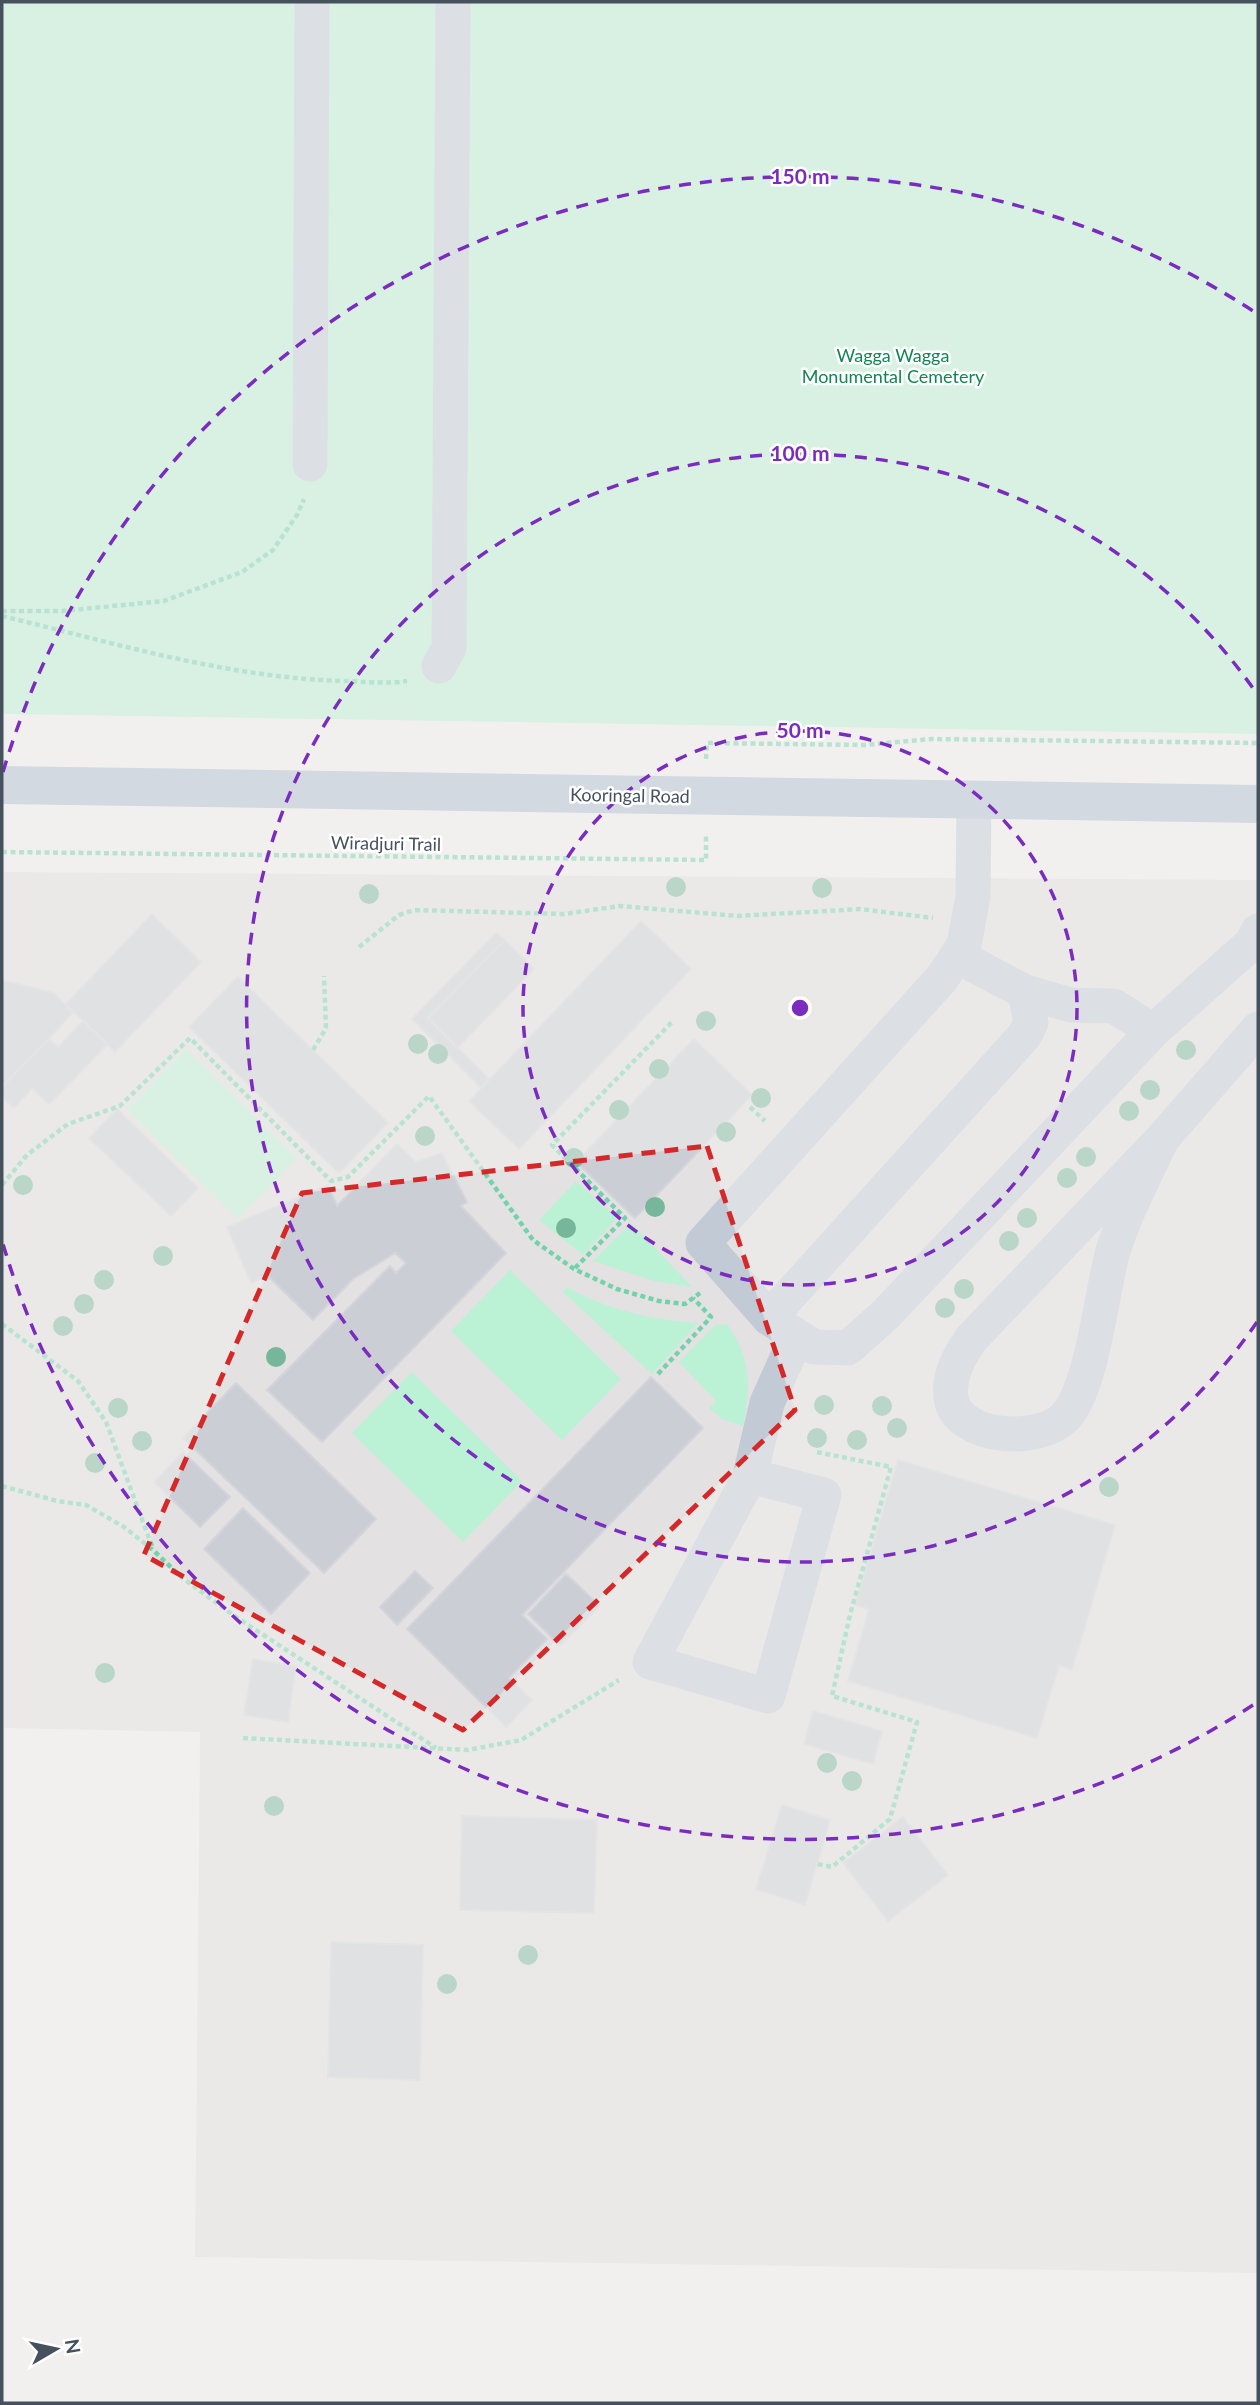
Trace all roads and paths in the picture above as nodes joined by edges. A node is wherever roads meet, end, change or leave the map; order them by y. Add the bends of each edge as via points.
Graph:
1 (312, 2) edge
2 (453, 2) edge
3 (310, 464) joint
4 (2, 613) edge
5 (439, 666) joint
6 (1258, 743) edge
7 (2, 785) edge
8 (706, 796) junction
9 (974, 799) junction
10 (1258, 804) edge
11 (2, 852) edge
12 (1258, 930) edge
13 (962, 942) junction
14 (359, 947) dead end
15 (324, 976) dead end
16 (1025, 992) junction
17 (672, 1022) dead end
18 (1258, 1029) edge
19 (1153, 1031) junction
20 (313, 1051) dead end
21 (1162, 1139) junction
22 (3, 1181) edge
23 (574, 1269) junction
24 (728, 1272) junction
25 (693, 1298) junction
26 (2, 1324) edge
27 (783, 1327) junction
28 (658, 1374) dead end
29 (891, 1467) dead end
30 (750, 1476) junction
31 (2, 1486) edge
32 (153, 1550) junction
33 (650, 1662) junction
34 (243, 1738) dead end
35 (436, 1748) junction
36 (817, 1864) dead end

1 - 3 lane
2 - 5 lane via 449,648
3 - 4 path via 307,490 297,515 273,550 242,572 164,601
4 - 5 path via 140,650 320,681 397,682 420,679
6 - 8 path via 931,739 866,745 706,743
7 - 8 main road, Kooringal Road
8 - 9 main road, Kooringal Road
8 - 11 path, Wiradjuri Trail via 706,860
9 - 10 main road, Kooringal Road
9 - 13 lane via 973,896
12 - 19 lane via 1252,943
13 - 14 path via 923,915 860,909 738,916 620,906 564,914 414,910 400,915
13 - 16 lane
13 - 24 lane via 942,978 703,1243
15 - 20 path via 326,1028
16 - 19 lane via 1071,1005 1114,1006
16 - 27 lane via 1031,1023 1024,1036
17 - 23 path via 552,1145 625,1218
18 - 21 lane
19 - 27 lane via 885,1315 848,1348 814,1347
21 - 21 lane via 1114,1250 1076,1401 1051,1427 1019,1435 970,1423 951,1400 951,1384 971,1339
22 - 23 path via 27,1155 68,1124 120,1106 190,1038 331,1181 348,1177 429,1096 533,1240
23 - 25 path via 617,1289 659,1301 685,1304
24 - 25 path
24 - 27 lane
25 - 28 path via 711,1317
26 - 32 path via 78,1381 106,1422
27 - 30 lane
29 - 36 path via 832,1696 917,1722 890,1819 832,1867
30 - 33 lane
30 - 33 lane via 824,1495 768,1696
31 - 32 path via 86,1505
32 - 35 path via 236,1617
33 - 35 path via 521,1740 468,1750
34 - 35 path

